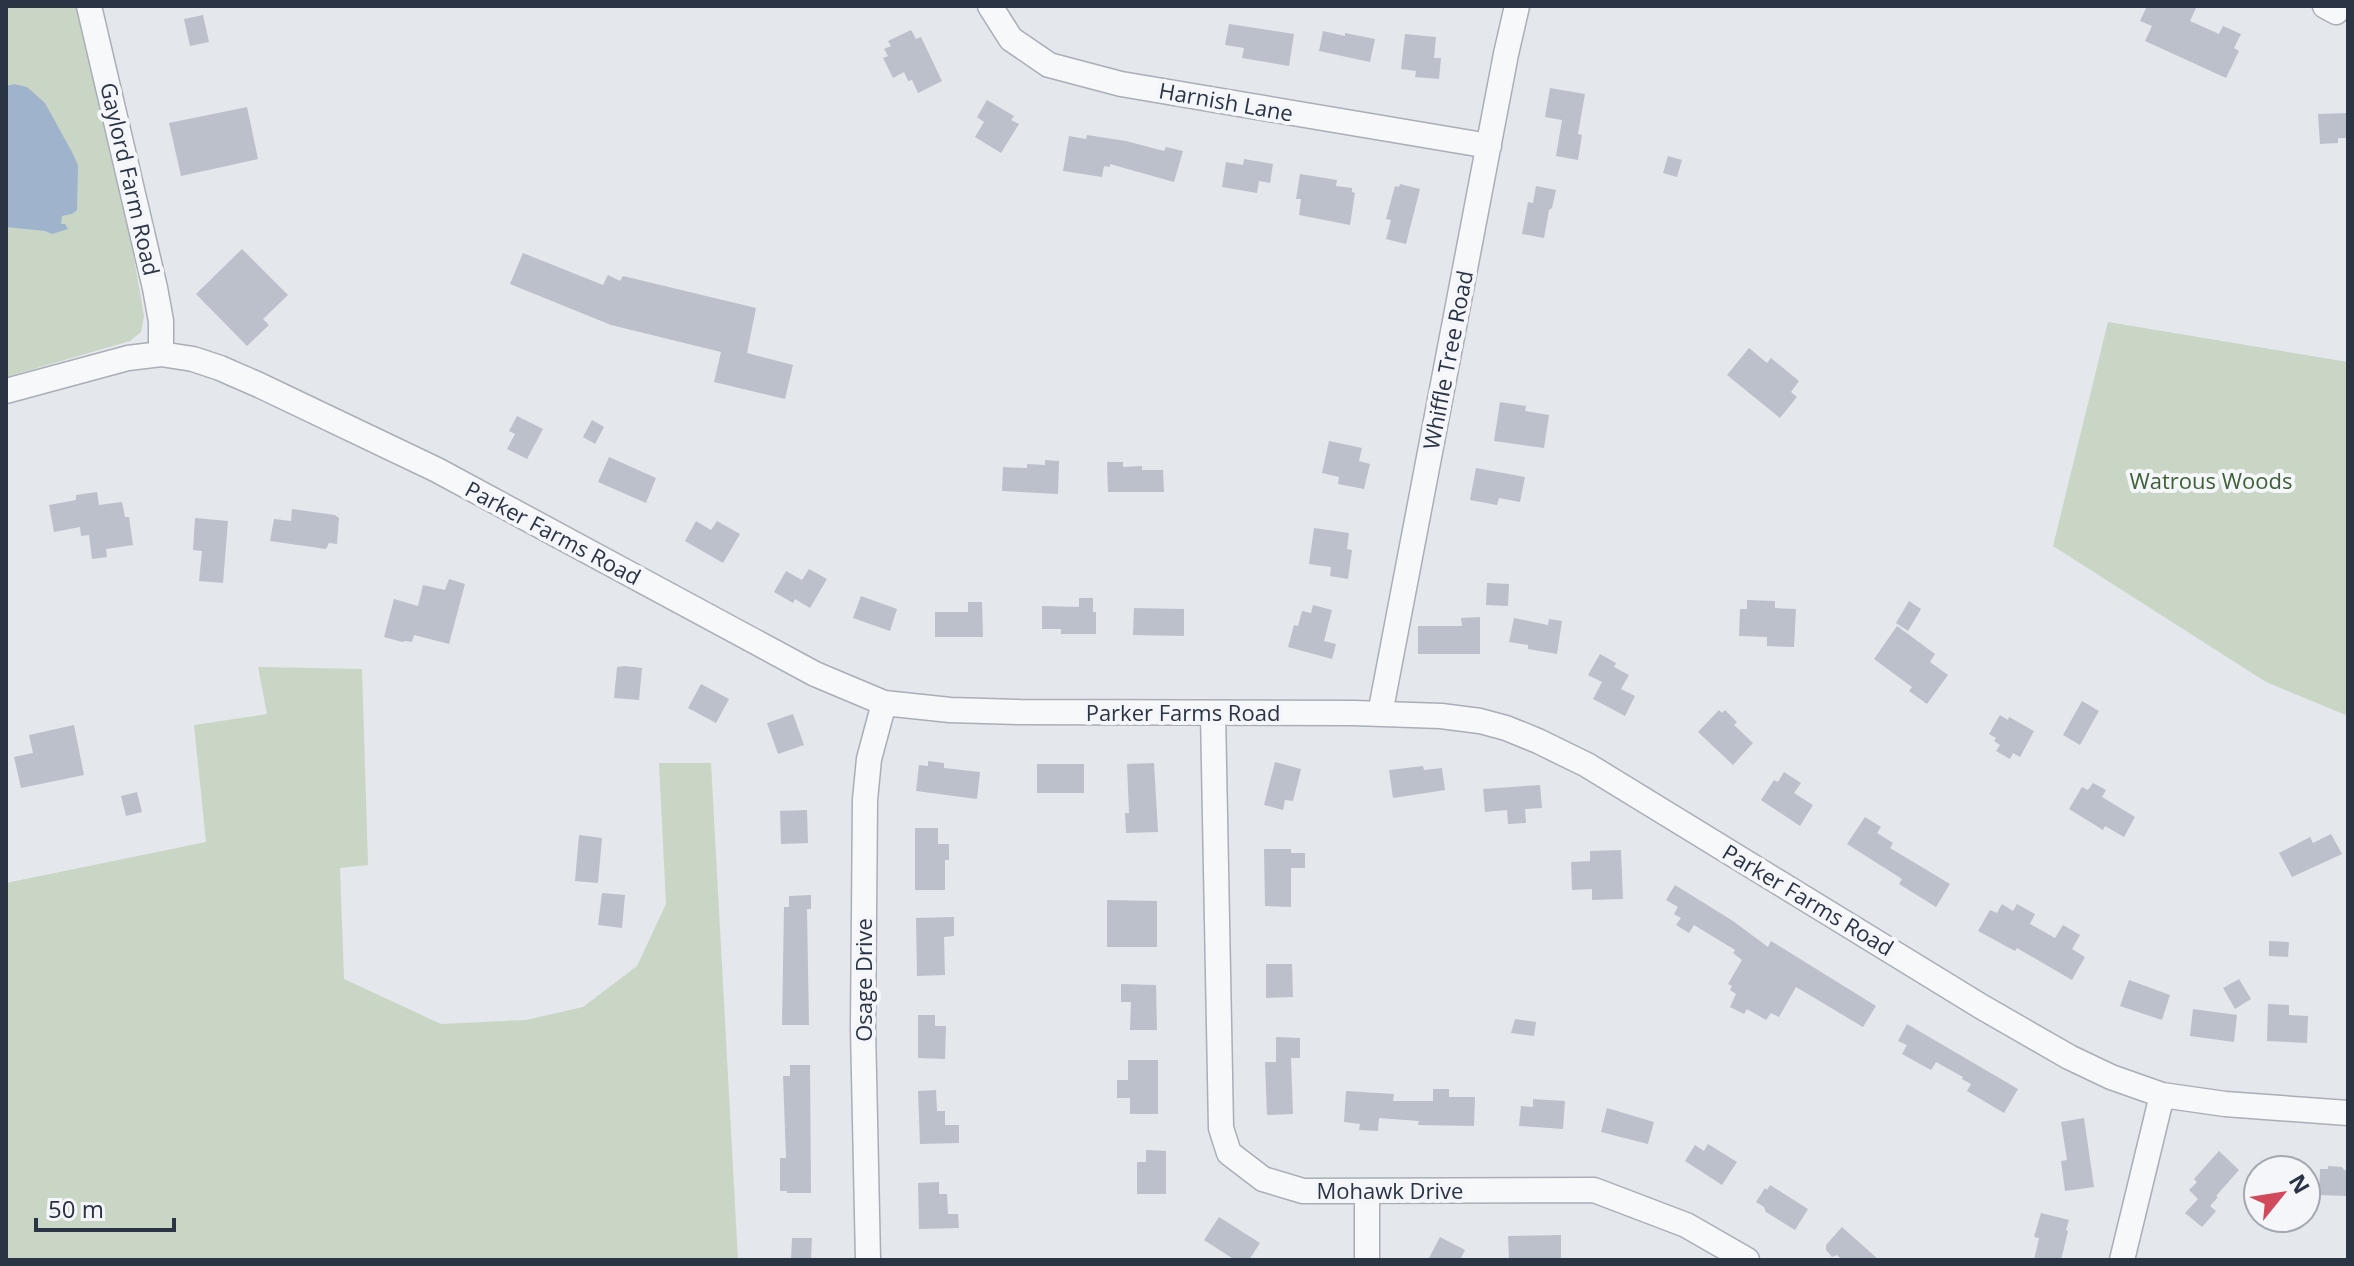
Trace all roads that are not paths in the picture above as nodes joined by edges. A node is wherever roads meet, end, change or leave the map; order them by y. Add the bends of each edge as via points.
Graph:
1 (89, 6) edge
2 (990, 6) edge
3 (1517, 6) edge
4 (1489, 146) junction
5 (161, 354) junction
6 (6, 391) edge
7 (884, 703) junction
8 (1213, 713) junction
9 (1380, 714) junction
10 (2162, 1095) junction
11 (2348, 1113) edge
12 (1367, 1192) junction
13 (868, 1260) edge
14 (1367, 1260) edge
15 (1747, 1260) edge
16 (2122, 1260) edge

1 - 5 street, Gaylord Farm Road via 161,321
2 - 4 street, Harnish Lane via 1011,39 1049,65 1084,75
3 - 4 street, Whiffle Tree Road
4 - 9 street, Whiffle Tree Road
5 - 6 street, Parker Farms Road
5 - 7 street, Parker Farms Road via 220,368 334,420 507,506 815,674
7 - 8 street, Parker Farms Road via 950,710
7 - 13 street, Osage Drive via 865,800
8 - 9 street, Parker Farms Road
8 - 12 street, Mohawk Drive via 1221,1128 1229,1153 1263,1179 1303,1191
9 - 10 street, Parker Farms Road via 1480,721 1587,765 2069,1057
10 - 11 street, Parker Farms Road
10 - 16 street
12 - 14 street
12 - 15 street, Mohawk Drive via 1594,1190 1686,1225

